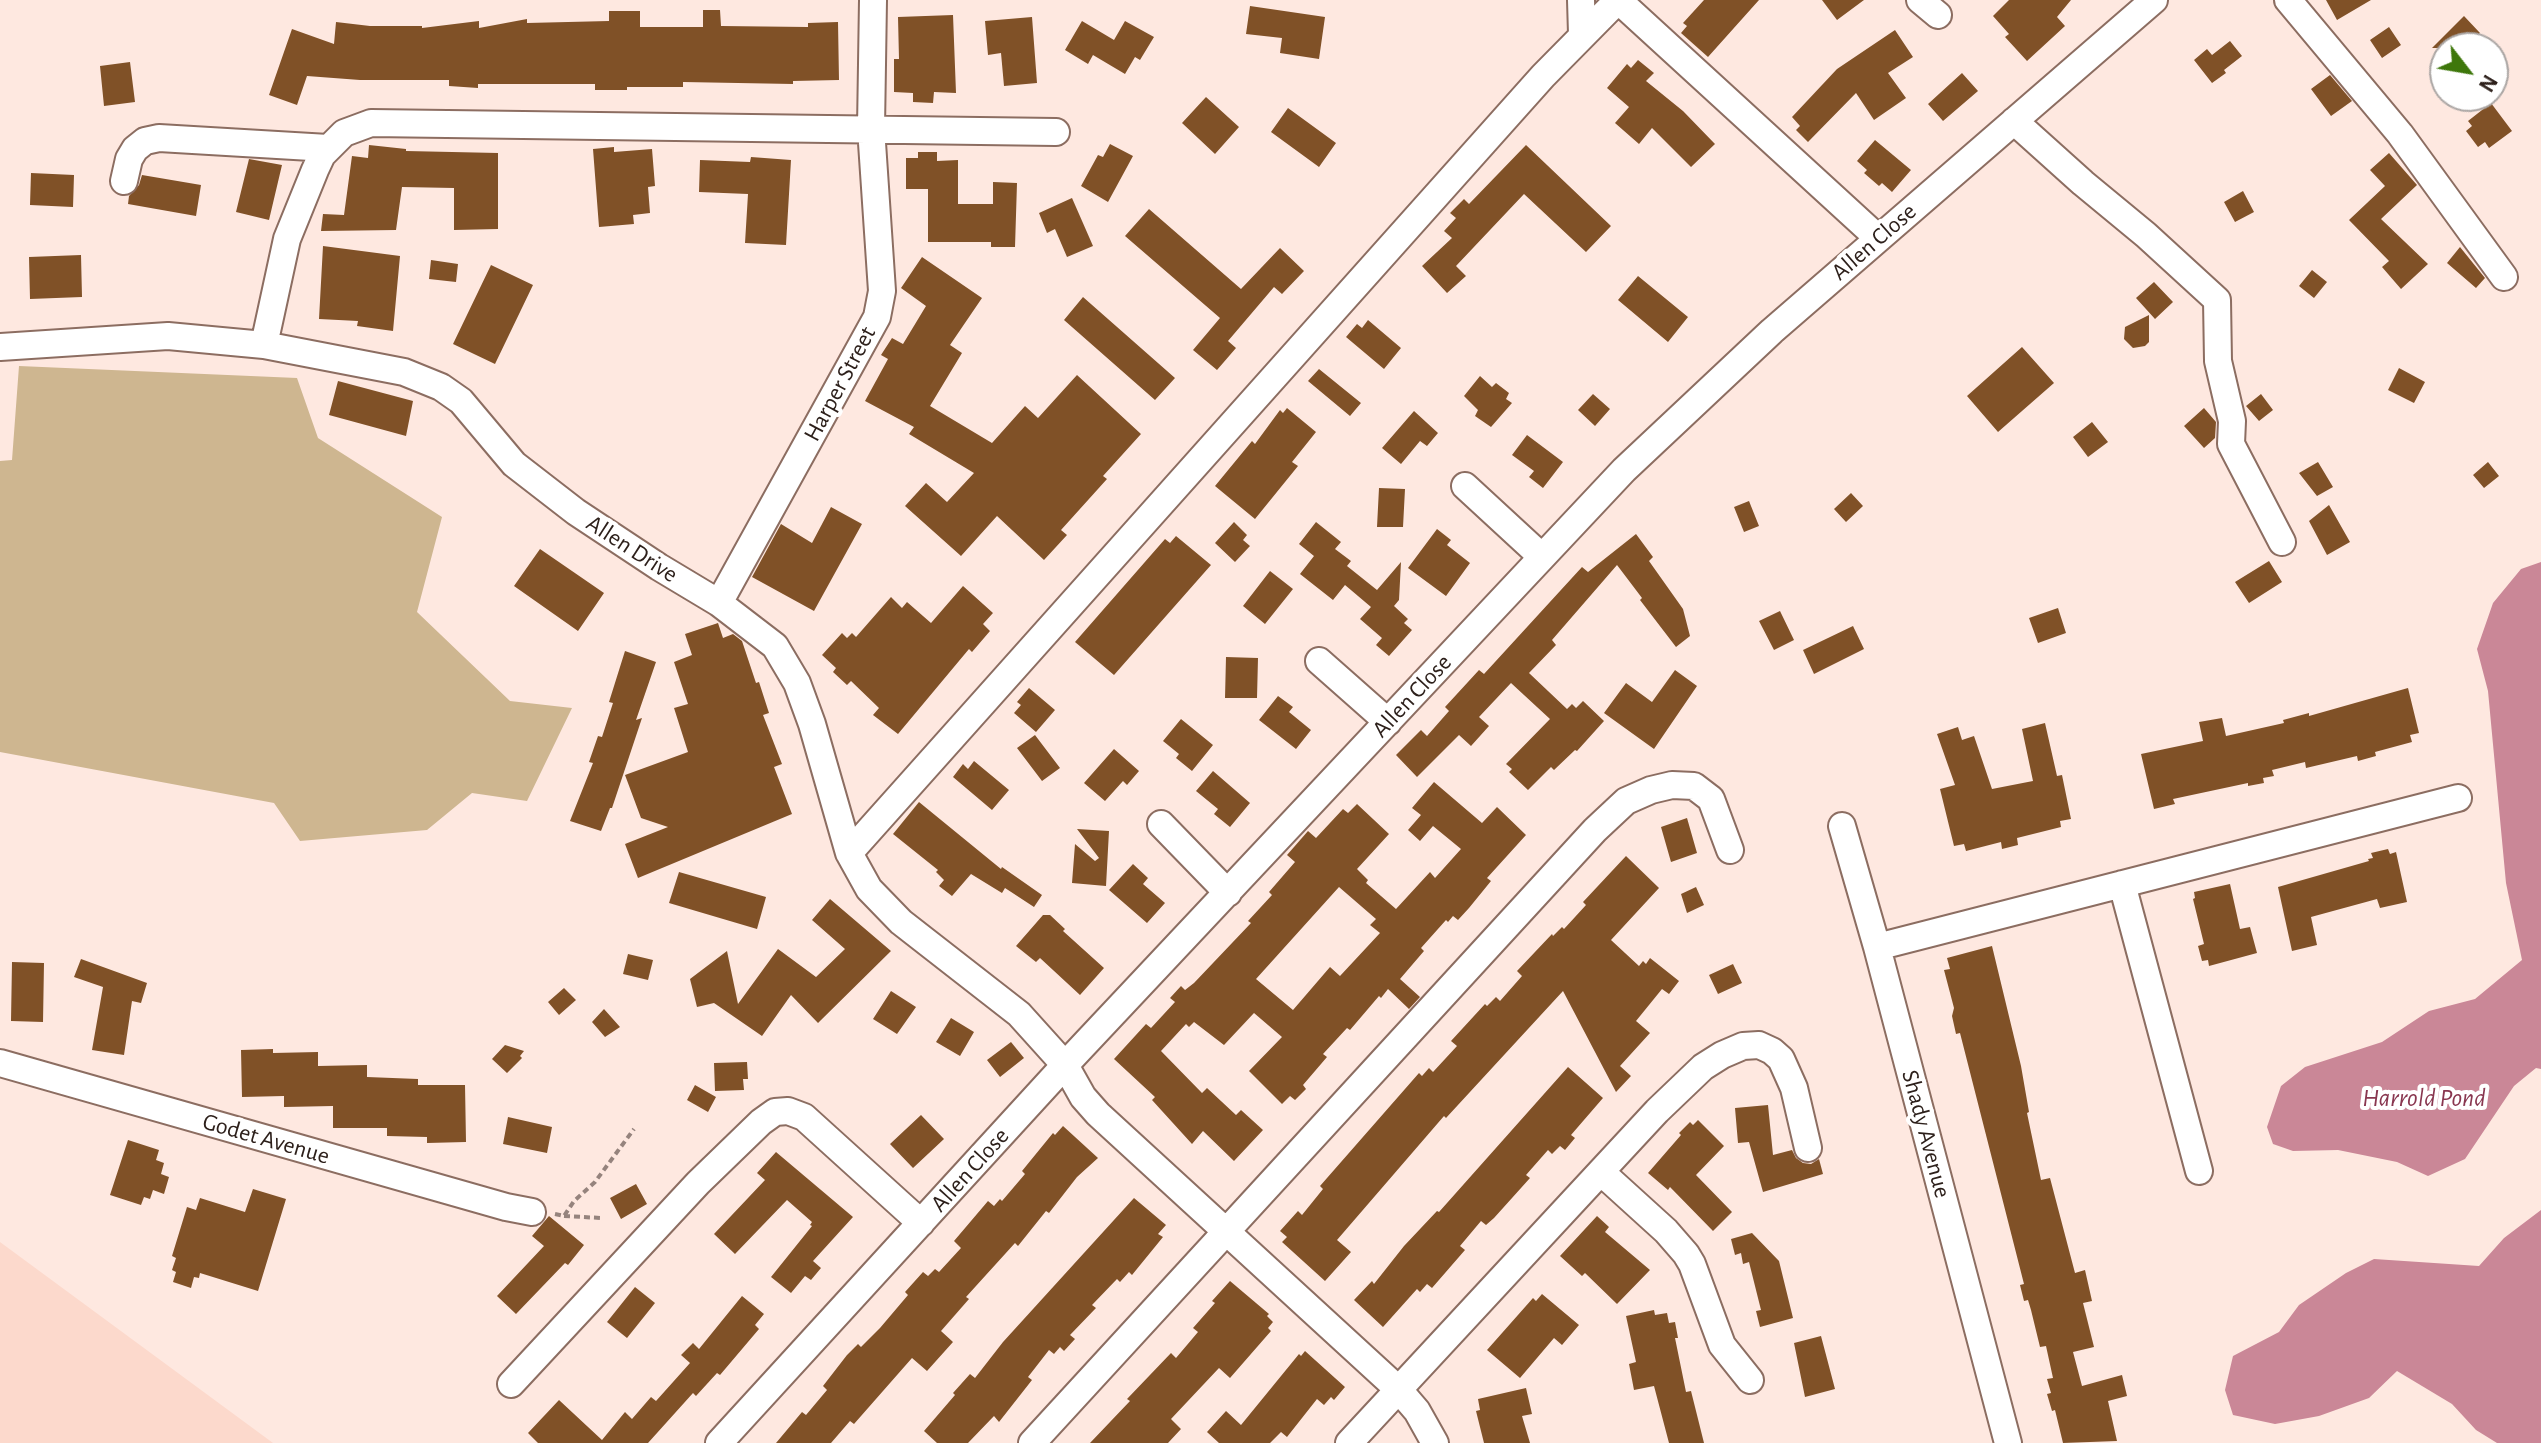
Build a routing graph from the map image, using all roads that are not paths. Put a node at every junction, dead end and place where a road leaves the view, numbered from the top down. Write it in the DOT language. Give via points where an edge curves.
graph roads {
  1 [pos="873,0"];
  2 [pos="1581,0"];
  3 [pos="2154,0"];
  4 [pos="2288,0"];
  5 [pos="1582,34"];
  6 [pos="2014,121"];
  7 [pos="871,128"];
  8 [pos="1056,132"];
  9 [pos="328,148"];
  10 [pos="124,181"];
  11 [pos="1878,238"];
  12 [pos="2504,277"];
  13 [pos="264,345"];
  14 [pos="0,347"];
  15 [pos="1465,486"];
  16 [pos="2282,542"];
  17 [pos="1542,557"];
  18 [pos="719,603"];
  19 [pos="1319,661"];
  20 [pos="1388,722"];
  21 [pos="2458,798"];
  22 [pos="1161,824"];
  23 [pos="1842,826"];
  24 [pos="1730,850"];
  25 [pos="849,853"];
  26 [pos="2122,884"];
  27 [pos="1228,893"];
  28 [pos="1877,947"];
  29 [pos="0,1063"];
  30 [pos="1065,1065"];
  31 [pos="1808,1148"];
  32 [pos="2199,1171"];
  33 [pos="1601,1172"];
  34 [pos="532,1212"];
  35 [pos="921,1223"];
  36 [pos="1226,1231"];
  37 [pos="1750,1380"];
  38 [pos="511,1384"];
  39 [pos="1399,1390"];
  40 [pos="719,1443"];
  41 [pos="1032,1443"];
  42 [pos="1349,1443"];
  43 [pos="1435,1443"];
  44 [pos="2008,1443"];
  1 -- 7 [label="street, Harper Street"];
  2 -- 5 [label="street"];
  3 -- 6 [label="street, Allen Close"];
  4 -- 12 [label="street" via="2400,134"];
  5 -- 11 [label="street" via="1618,0"];
  5 -- 25 [label="street"];
  6 -- 11 [label="street, Allen Close"];
  6 -- 16 [label="street" via="2217,300 2218,361 2232,421 2231,444"];
  7 -- 8 [label="street"];
  7 -- 9 [label="street" via="371,123 344,133"];
  7 -- 18 [label="street, Harper Street" via="882,291 877,317"];
  9 -- 10 [label="street" via="159,138 135,149"];
  9 -- 13 [label="street" via="287,239"];
  11 -- 17 [label="street, Allen Close" via="1624,470"];
  13 -- 14 [label="street, Allen Drive" via="168,336"];
  13 -- 18 [label="street, Allen Drive" via="404,372 441,387 461,401 514,464 576,512"];
  15 -- 17 [label="street"];
  17 -- 20 [label="street, Allen Close"];
  18 -- 25 [label="street, Allen Drive" via="775,646 797,683"];
  19 -- 20 [label="street"];
  20 -- 27 [label="street, Allen Close"];
  21 -- 26 [label="street"];
  22 -- 27 [label="street"];
  23 -- 28 [label="street, Shady Avenue"];
  24 -- 36 [label="street" via="1711,799 1694,786 1672,785 1626,801"];
  25 -- 30 [label="street, Allen Drive" via="869,889 887,908 1019,1014"];
  26 -- 28 [label="street"];
  26 -- 32 [label="street"];
  27 -- 30 [label="street, Allen Close"];
  28 -- 44 [label="street, Shady Avenue"];
  29 -- 34 [label="street, Godet Avenue"];
  30 -- 35 [label="street, Allen Close"];
  30 -- 36 [label="street, Allen Drive" via="1098,1114"];
  31 -- 33 [label="street" via="1794,1088 1781,1059 1759,1045 1743,1046 1722,1055 1681,1087"];
  33 -- 37 [label="street" via="1686,1254 1722,1345"];
  33 -- 39 [label="street"];
  35 -- 38 [label="street" via="804,1117 775,1112 698,1183"];
  35 -- 40 [label="street, Allen Close"];
  36 -- 39 [label="street, Allen Drive"];
  36 -- 41 [label="street"];
  39 -- 42 [label="street"];
  39 -- 43 [label="street, Allen Drive"];
}
